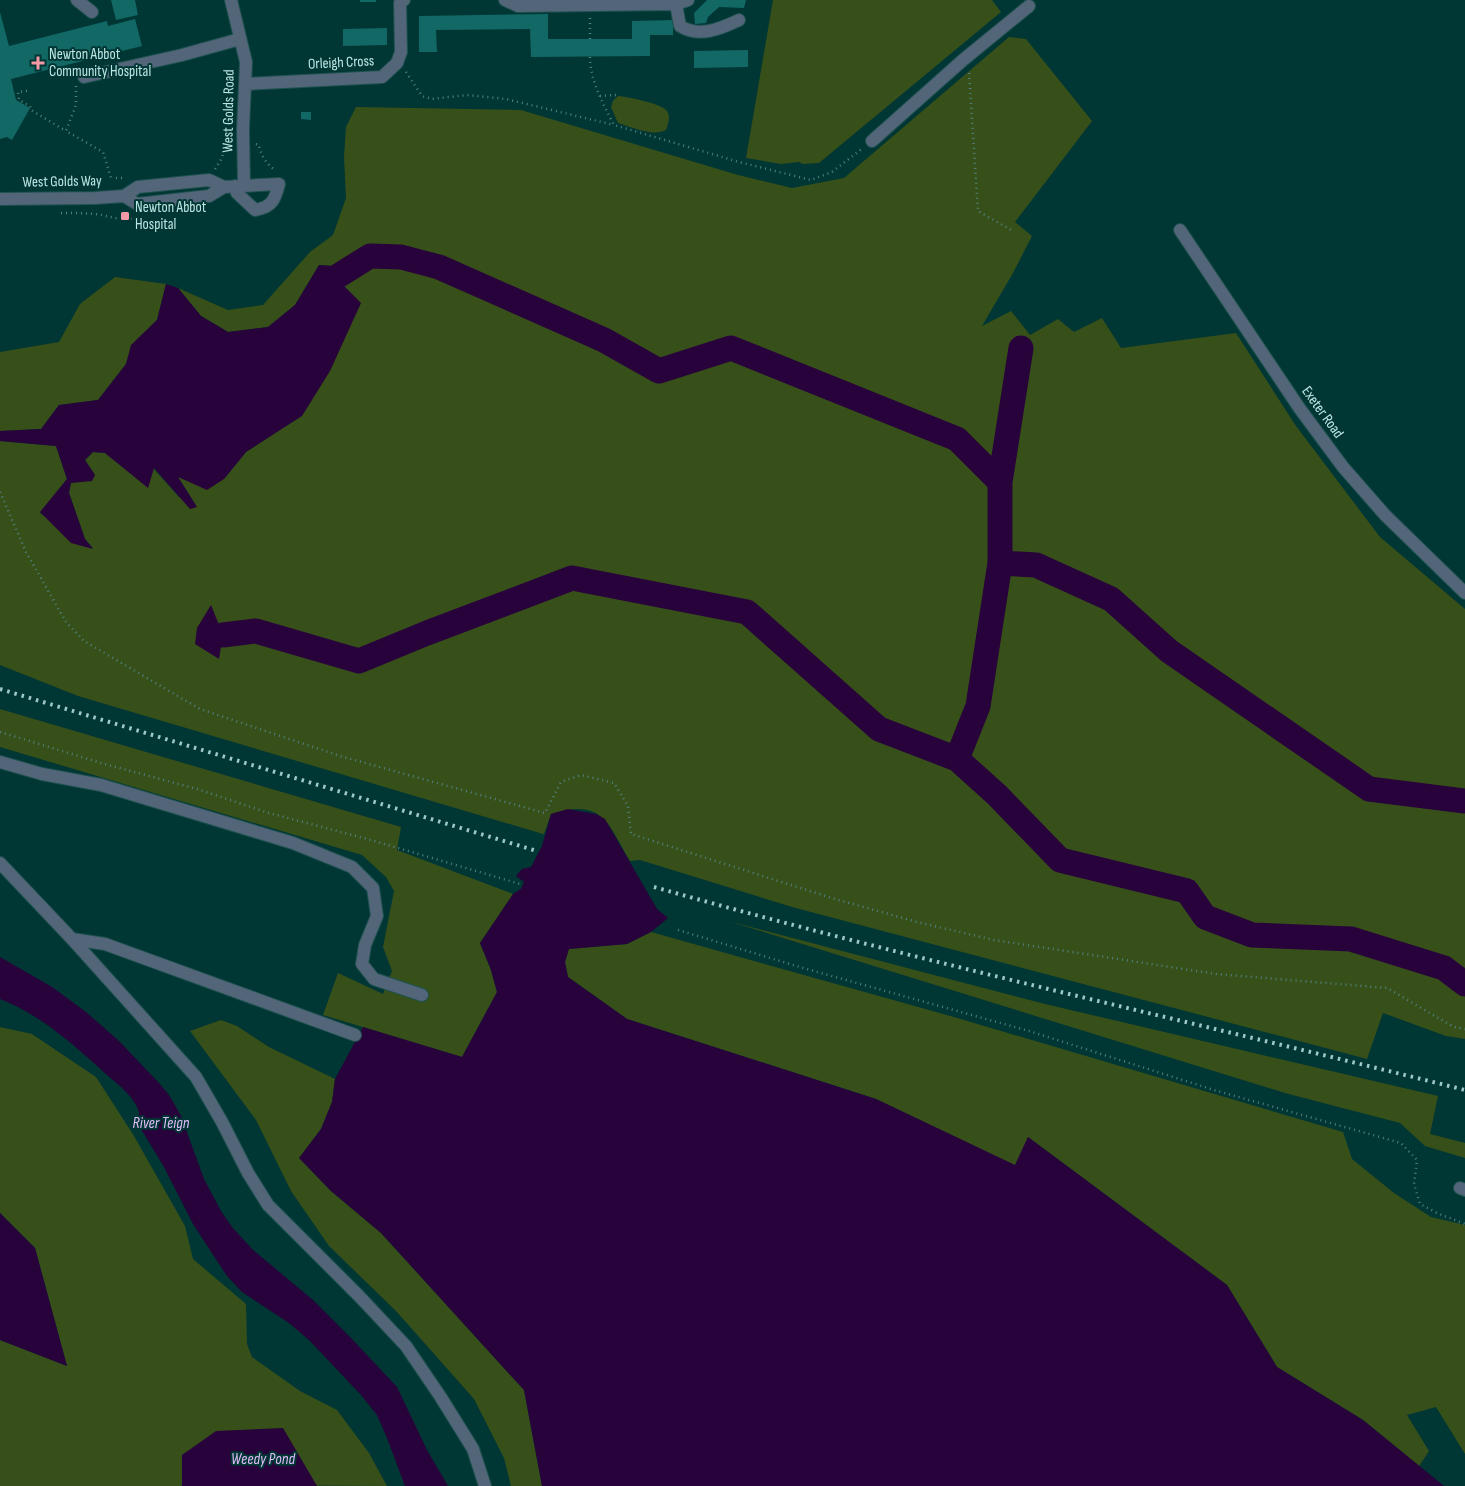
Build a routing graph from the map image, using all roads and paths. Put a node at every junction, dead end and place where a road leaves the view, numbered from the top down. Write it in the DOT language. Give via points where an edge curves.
graph roads {
  1 [pos="77,0"];
  2 [pos="231,0"];
  3 [pos="404,0"];
  4 [pos="506,0"];
  5 [pos="682,2"];
  6 [pos="592,4"];
  7 [pos="1029,6"];
  8 [pos="92,12"];
  9 [pos="739,20"];
  10 [pos="240,39"];
  11 [pos="590,39"];
  12 [pos="590,56"];
  13 [pos="963,60"];
  14 [pos="396,63"];
  15 [pos="79,77"];
  16 [pos="246,84"];
  17 [pos="27,91"];
  18 [pos="600,96"];
  19 [pos="618,96"];
  20 [pos="614,125"];
  21 [pos="66,131"];
  22 [pos="872,141"];
  23 [pos="259,144"];
  24 [pos="111,178"];
  25 [pos="281,178"];
  26 [pos="234,186"];
  27 [pos="0,199"];
  28 [pos="56,213"];
  29 [pos="139,216"];
  30 [pos="1180,230"];
  31 [pos="1013,231"];
  32 [pos="0,492"];
  33 [pos="1465,593"];
  34 [pos="0,732"];
  35 [pos="0,762"];
  36 [pos="0,863"];
  37 [pos="520,884"];
  38 [pos="678,930"];
  39 [pos="72,939"];
  40 [pos="422,995"];
  41 [pos="1465,1029"];
  42 [pos="355,1035"];
  43 [pos="1465,1224"];
  44 [pos="485,1486"];
  1 -- 8 [label="street"];
  2 -- 10 [label="street, West Golds Road"];
  3 -- 14 [label="street, Orleigh Cross" via="400,2 401,52"];
  4 -- 6 [label="street" via="518,6"];
  5 -- 6 [label="street"];
  5 -- 9 [label="street" via="680,26 689,32 721,35"];
  6 -- 11 [label="path"];
  7 -- 13 [label="street"];
  10 -- 15 [label="street"];
  10 -- 16 [label="street, West Golds Road" via="246,62"];
  12 -- 18 [label="path" via="590,67"];
  13 -- 22 [label="street"];
  13 -- 31 [label="path" via="969,70 978,211"];
  14 -- 16 [label="street, Orleigh Cross" via="382,76"];
  14 -- 20 [label="path" via="422,96 467,95 506,99"];
  15 -- 21 [label="path" via="76,105"];
  16 -- 26 [label="street, West Golds Road"];
  17 -- 21 [label="path" via="18,92 20,100"];
  18 -- 19 [label="path"];
  18 -- 20 [label="path"];
  20 -- 22 [label="path" via="811,180 832,172"];
  21 -- 24 [label="path" via="103,152"];
  23 -- 25 [label="path" via="268,166"];
  25 -- 26 [label="street"];
  25 -- 26 [label="street" via="270,204 255,210"];
  26 -- 27 [label="street, West Golds Way" via="209,196 137,204 124,196"];
  28 -- 29 [label="path" via="109,216 120,220"];
  30 -- 33 [label="street, Exeter Road" via="1300,409 1343,467 1385,515"];
  32 -- 41 [label="path" via="26,552 66,622 84,641 200,709 340,756 545,813 561,782 581,775 614,783 628,806 631,834 917,922 994,940 1216,974 1387,988 1454,1027"];
  34 -- 37 [label="path"];
  35 -- 40 [label="street" via="102,785 293,843 352,867 373,888 377,916 365,945 362,964 374,980"];
  36 -- 39 [label="street"];
  38 -- 43 [label="path" via="1401,1143 1417,1160 1414,1184 1420,1204"];
  39 -- 42 [label="street" via="105,944"];
  39 -- 44 [label="street" via="196,1077 268,1205 406,1346 473,1449"];
}
